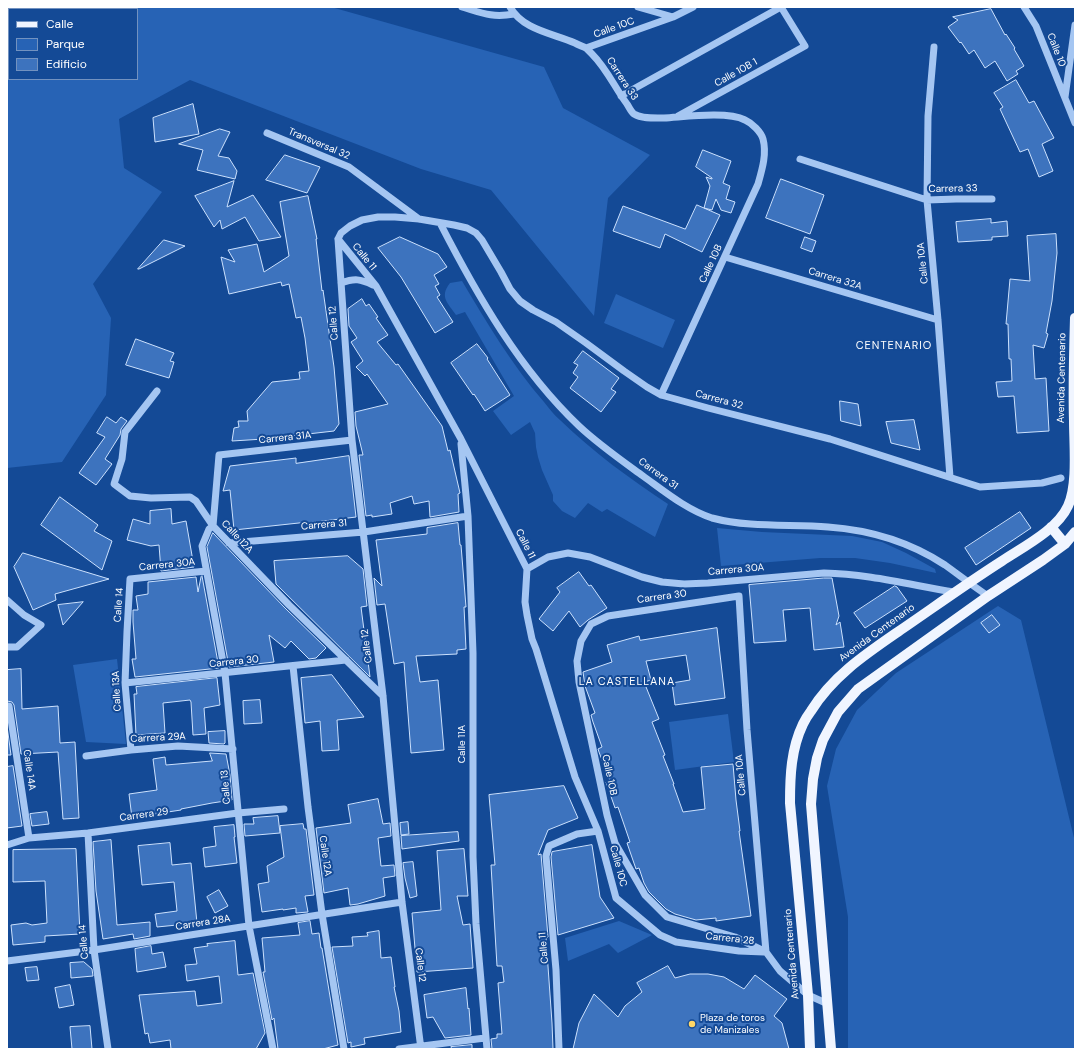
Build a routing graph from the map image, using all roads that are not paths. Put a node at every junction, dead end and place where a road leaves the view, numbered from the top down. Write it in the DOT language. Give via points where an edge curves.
graph roads {
  1 [pos="462,7"];
  2 [pos="638,7"];
  3 [pos="692,7"];
  4 [pos="781,7"];
  5 [pos="1024,7"];
  6 [pos="511,9"];
  7 [pos="673,17"];
  8 [pos="1075,25"];
  9 [pos="934,47"];
  10 [pos="586,48"];
  11 [pos="621,96"];
  12 [pos="1065,99"];
  13 [pos="676,118"];
  14 [pos="1075,123"];
  15 [pos="267,133"];
  16 [pos="763,139"];
  17 [pos="800,159"];
  18 [pos="992,199"];
  19 [pos="927,200"];
  20 [pos="419,219"];
  21 [pos="440,222"];
  22 [pos="338,239"];
  23 [pos="725,257"];
  24 [pos="341,283"];
  25 [pos="376,286"];
  26 [pos="1075,318"];
  27 [pos="938,320"];
  28 [pos="157,391"];
  29 [pos="661,395"];
  30 [pos="352,440"];
  31 [pos="461,440"];
  32 [pos="219,455"];
  33 [pos="950,477"];
  34 [pos="1061,478"];
  35 [pos="468,516"];
  36 [pos="213,526"];
  37 [pos="1051,527"];
  38 [pos="364,532"];
  39 [pos="1075,532"];
  40 [pos="229,543"];
  41 [pos="1065,544"];
  42 [pos="527,569"];
  43 [pos="206,571"];
  44 [pos="130,579"];
  45 [pos="968,583"];
  46 [pos="954,592"];
  47 [pos="739,596"];
  48 [pos="988,596"];
  49 [pos="7,600"];
  50 [pos="590,624"];
  51 [pos="127,632"];
  52 [pos="7,647"];
  53 [pos="346,660"];
  54 [pos="293,666"];
  55 [pos="225,673"];
  56 [pos="124,684"];
  57 [pos="384,696"];
  58 [pos="8,706"];
  59 [pos="232,749"];
  60 [pos="131,750"];
  61 [pos="86,756"];
  62 [pos="284,809"];
  63 [pos="238,813"];
  64 [pos="598,831"];
  65 [pos="88,833"];
  66 [pos="29,838"];
  67 [pos="7,845"];
  68 [pos="402,902"];
  69 [pos="322,914"];
  70 [pos="667,917"];
  71 [pos="249,926"];
  72 [pos="660,935"];
  73 [pos="94,950"];
  74 [pos="766,952"];
  75 [pos="7,961"];
  76 [pos="808,995"];
  77 [pos="828,1004"];
  78 [pos="485,1038"];
  79 [pos="421,1048"];
  80 [pos="108,1049"];
  81 [pos="273,1049"];
  82 [pos="344,1049"];
  83 [pos="399,1049"];
  84 [pos="487,1049"];
  85 [pos="559,1049"];
  86 [pos="810,1049"];
  87 [pos="831,1049"];
  1 -- 6 [label="street, Carrera 33" via="503,16"];
  2 -- 7 [label="street"];
  3 -- 7 [label="street, Calle 10C"];
  4 -- 11 [label="street"];
  4 -- 13 [label="street, Calle 10B 1" via="805,46"];
  5 -- 12 [label="street, Calle 10" via="1036,26"];
  6 -- 10 [label="street, Carrera 33" via="518,18 531,27"];
  7 -- 10 [label="street, Calle 10C"];
  8 -- 12 [label="street"];
  9 -- 19 [label="street, Calle 10A" via="928,116"];
  10 -- 11 [label="street, Carrera 33" via="599,61"];
  11 -- 13 [label="street, Carrera 33" via="634,114 644,117"];
  12 -- 14 [label="street, Calle 10"];
  13 -- 16 [label="street, Carrera 33" via="730,116 745,120 757,129"];
  15 -- 20 [label="street, Transversal 32" via="349,167"];
  16 -- 23 [label="street, Calle 10B" via="763,169"];
  17 -- 19 [label="street, Carrera 33"];
  18 -- 19 [label="street, Carrera 33"];
  19 -- 27 [label="street, Calle 10A"];
  20 -- 21 [label="street, Carrera 32"];
  20 -- 22 [label="street" via="378,217 362,220 341,233"];
  21 -- 29 [label="street, Carrera 32" via="467,228 476,233 520,301 556,322"];
  21 -- 45 [label="street, Carrera 31" via="487,309 518,356 551,396 580,427 674,499 711,517 736,523 828,527 878,535 928,555"];
  22 -- 24 [label="street, Calle 12"];
  22 -- 25 [label="street, Calle 11"];
  23 -- 27 [label="street, Carrera 32A"];
  23 -- 29 [label="street, Calle 10B"];
  24 -- 25 [label="street, Calle 11" via="352,279"];
  24 -- 30 [label="street, Calle 12"];
  25 -- 31 [label="street, Calle 11"];
  26 -- 37 [label="main road, Avenida Centenario" via="1073,494 1068,508"];
  27 -- 33 [label="street, Calle 10A"];
  28 -- 36 [label="street" via="125,432 122,459 114,484 130,496 190,497 196,501"];
  29 -- 33 [label="street, Carrera 32" via="830,439"];
  30 -- 32 [label="street, Carrera 31A"];
  30 -- 38 [label="street, Calle 12"];
  31 -- 35 [label="street, Calle 11A"];
  31 -- 42 [label="street, Calle 11"];
  32 -- 36 [label="street, Calle 12A"];
  33 -- 34 [label="street, Carrera 32" via="980,487 1042,483"];
  35 -- 38 [label="street, Carrera 31"];
  35 -- 78 [label="street, Calle 11A" via="473,653 473,857"];
  36 -- 40 [label="street, Calle 12A"];
  36 -- 43 [label="street, Calle 13" via="209,529 202,546"];
  37 -- 41 [label="main road"];
  37 -- 45 [label="main road, Avenida Centenario" via="1046,533"];
  38 -- 40 [label="street, Carrera 31"];
  38 -- 57 [label="street, Calle 12"];
  39 -- 41 [label="main road"];
  40 -- 53 [label="street, Calle 12A"];
  41 -- 48 [label="main road"];
  42 -- 46 [label="street, Carrera 30A" via="548,557 568,553 590,557 662,582 708,583 843,573"];
  42 -- 64 [label="street, Calle 11" via="525,602 532,639 575,777"];
  43 -- 44 [label="street, Carrera 30A"];
  43 -- 55 [label="street, Calle 13"];
  44 -- 51 [label="street, Calle 14"];
  45 -- 46 [label="main road, Avenida Centenario"];
  45 -- 48 [label="street"];
  46 -- 76 [label="main road, Avenida Centenario" via="836,678 810,711 795,744 790,774 790,803"];
  47 -- 50 [label="street, Carrera 30" via="608,616"];
  47 -- 74 [label="street, Calle 10A" via="747,730"];
  48 -- 77 [label="main road" via="858,689 838,712 823,740 813,779 811,804"];
  49 -- 52 [label="street" via="41,625 17,647"];
  50 -- 70 [label="street, Calle 10B" via="581,641 577,661 579,682 607,815 615,844 645,895"];
  51 -- 56 [label="street, Calle 13A"];
  53 -- 54 [label="street, Carrera 30"];
  53 -- 57 [label="street, Calle 12A"];
  54 -- 55 [label="street, Carrera 30"];
  54 -- 69 [label="street, Calle 12A"];
  55 -- 56 [label="street, Carrera 30"];
  55 -- 59 [label="street, Calle 13"];
  56 -- 60 [label="street, Calle 13A"];
  57 -- 68 [label="street, Calle 12"];
  58 -- 66 [label="street, Calle 14A"];
  59 -- 60 [label="street, Carrera 29A" via="178,746"];
  59 -- 63 [label="street, Calle 13"];
  60 -- 61 [label="street, Carrera 29A"];
  62 -- 63 [label="street, Carrera 29"];
  63 -- 65 [label="street, Carrera 29"];
  63 -- 71 [label="street, Calle 13"];
  64 -- 72 [label="street, Calle 10C" via="616,898"];
  64 -- 85 [label="street, Calle 11" via="577,834 548,846 546,856 556,970"];
  65 -- 66 [label="street, Carrera 29"];
  65 -- 73 [label="street, Calle 14"];
  66 -- 67 [label="street, Carrera 29"];
  68 -- 69 [label="street, Carrera 28A"];
  68 -- 79 [label="street, Calle 12"];
  69 -- 71 [label="street, Carrera 28A"];
  69 -- 82 [label="street, Calle 12A"];
  70 -- 74 [label="street, Carrera 28" via="735,937"];
  71 -- 73 [label="street, Carrera 28A"];
  71 -- 81 [label="street, Calle 13"];
  72 -- 74 [label="street, Carrera 28" via="676,942"];
  73 -- 75 [label="street, Carrera 28A"];
  73 -- 80 [label="street, Calle 14"];
  74 -- 76 [label="street" via="780,971"];
  76 -- 77 [label="street"];
  76 -- 86 [label="main road, Avenida Centenario"];
  77 -- 87 [label="main road"];
  78 -- 79 [label="street"];
  78 -- 84 [label="street, Calle 11A"];
  79 -- 83 [label="street"];
}
